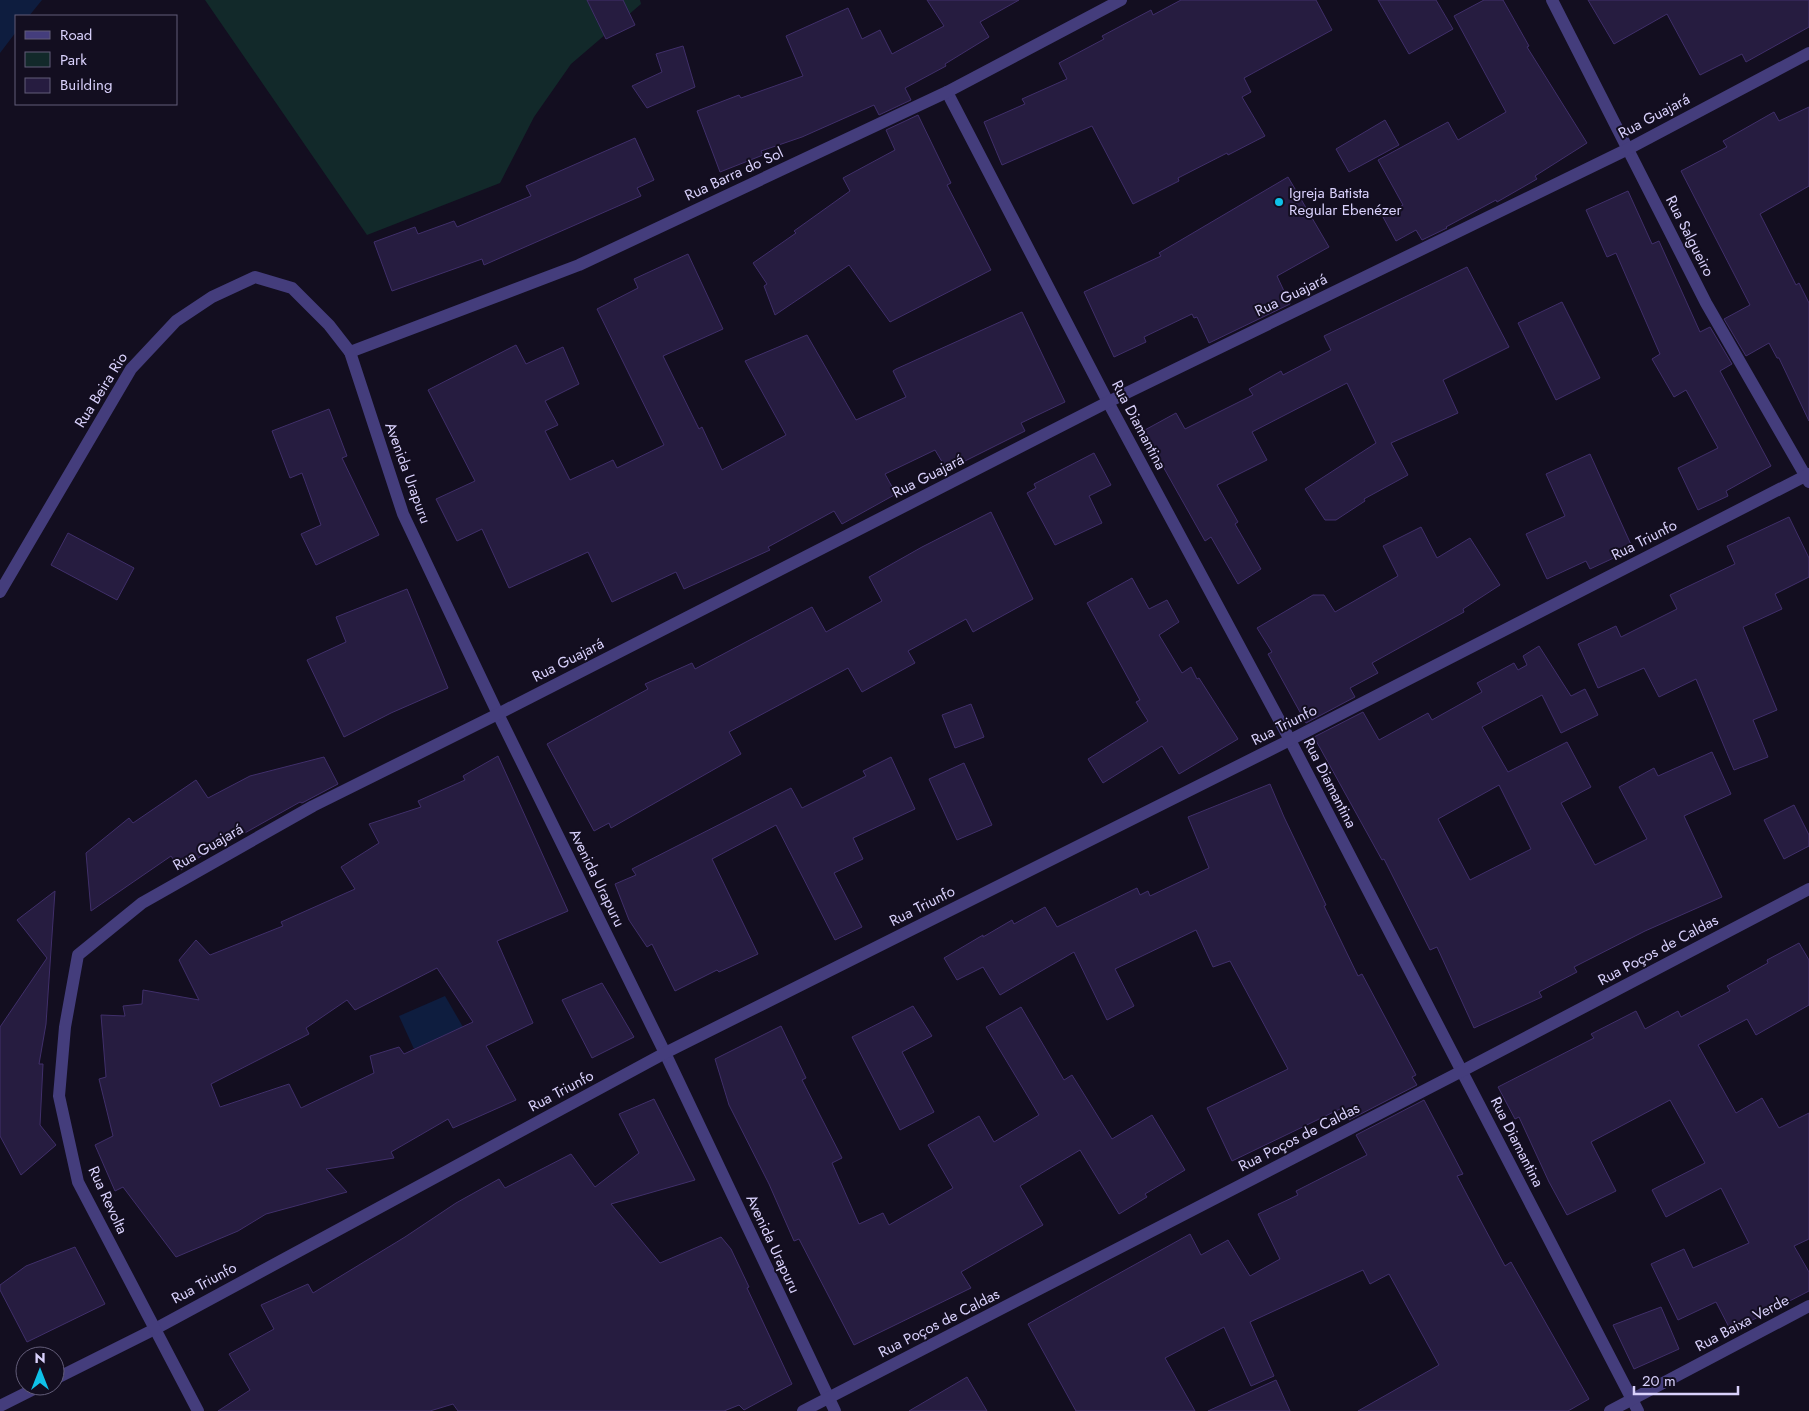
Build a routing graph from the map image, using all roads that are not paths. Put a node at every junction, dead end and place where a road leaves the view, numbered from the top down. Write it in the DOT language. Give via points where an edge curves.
graph roads {
  1 [pos="1121,0"];
  2 [pos="1552,0"];
  3 [pos="1809,53"];
  4 [pos="947,92"];
  5 [pos="1628,148"];
  6 [pos="350,352"];
  7 [pos="1108,402"];
  8 [pos="1808,477"];
  9 [pos="0,592"];
  10 [pos="498,714"];
  11 [pos="1290,740"];
  12 [pos="1809,889"];
  13 [pos="78,955"];
  14 [pos="665,1053"];
  15 [pos="1462,1071"];
  16 [pos="1809,1306"];
  17 [pos="154,1329"];
  18 [pos="65,1373"];
  19 [pos="20,1396"];
  20 [pos="828,1398"];
  21 [pos="0,1406"];
  22 [pos="1635,1406"];
  23 [pos="198,1411"];
  24 [pos="802,1411"];
  25 [pos="835,1411"];
  26 [pos="1610,1411"];
  1 -- 4 [label="street, Rua Barra do Sol"];
  2 -- 5 [label="street, Rua Salgueiro"];
  3 -- 5 [label="street, Rua Guajará"];
  4 -- 6 [label="street, Rua Barra do Sol" via="579,265"];
  4 -- 7 [label="street, Rua Diamantina"];
  5 -- 7 [label="street, Rua Guajará"];
  5 -- 8 [label="street, Rua Salgueiro" via="1706,304"];
  6 -- 9 [label="street, Rua Beira Rio" via="329,325 292,288 256,277 212,297 176,321 131,369"];
  6 -- 10 [label="street, Avenida Urapuru" via="403,514"];
  7 -- 10 [label="street, Rua Guajará"];
  7 -- 11 [label="street, Rua Diamantina"];
  8 -- 11 [label="street, Rua Triunfo"];
  10 -- 13 [label="street, Rua Guajará" via="313,806 142,903"];
  10 -- 14 [label="street, Avenida Urapuru"];
  11 -- 14 [label="street, Rua Triunfo"];
  11 -- 15 [label="street, Rua Diamantina"];
  12 -- 15 [label="street, Rua Poços de Caldas"];
  13 -- 17 [label="street, Rua Revolta" via="65,1027 59,1096 78,1182"];
  14 -- 17 [label="street, Rua Triunfo"];
  14 -- 20 [label="street, Avenida Urapuru"];
  15 -- 20 [label="street, Rua Poços de Caldas"];
  15 -- 22 [label="street, Rua Diamantina"];
  16 -- 22 [label="street, Rua Baixa Verde"];
  17 -- 18 [label="street, Rua Triunfo"];
  17 -- 23 [label="street, Rua Revolta"];
  19 -- 21 [label="street"];
  20 -- 24 [label="street, Rua Poços de Caldas"];
  20 -- 25 [label="street, Avenida Urapuru"];
  22 -- 26 [label="street, Rua Baixa Verde"];
}
